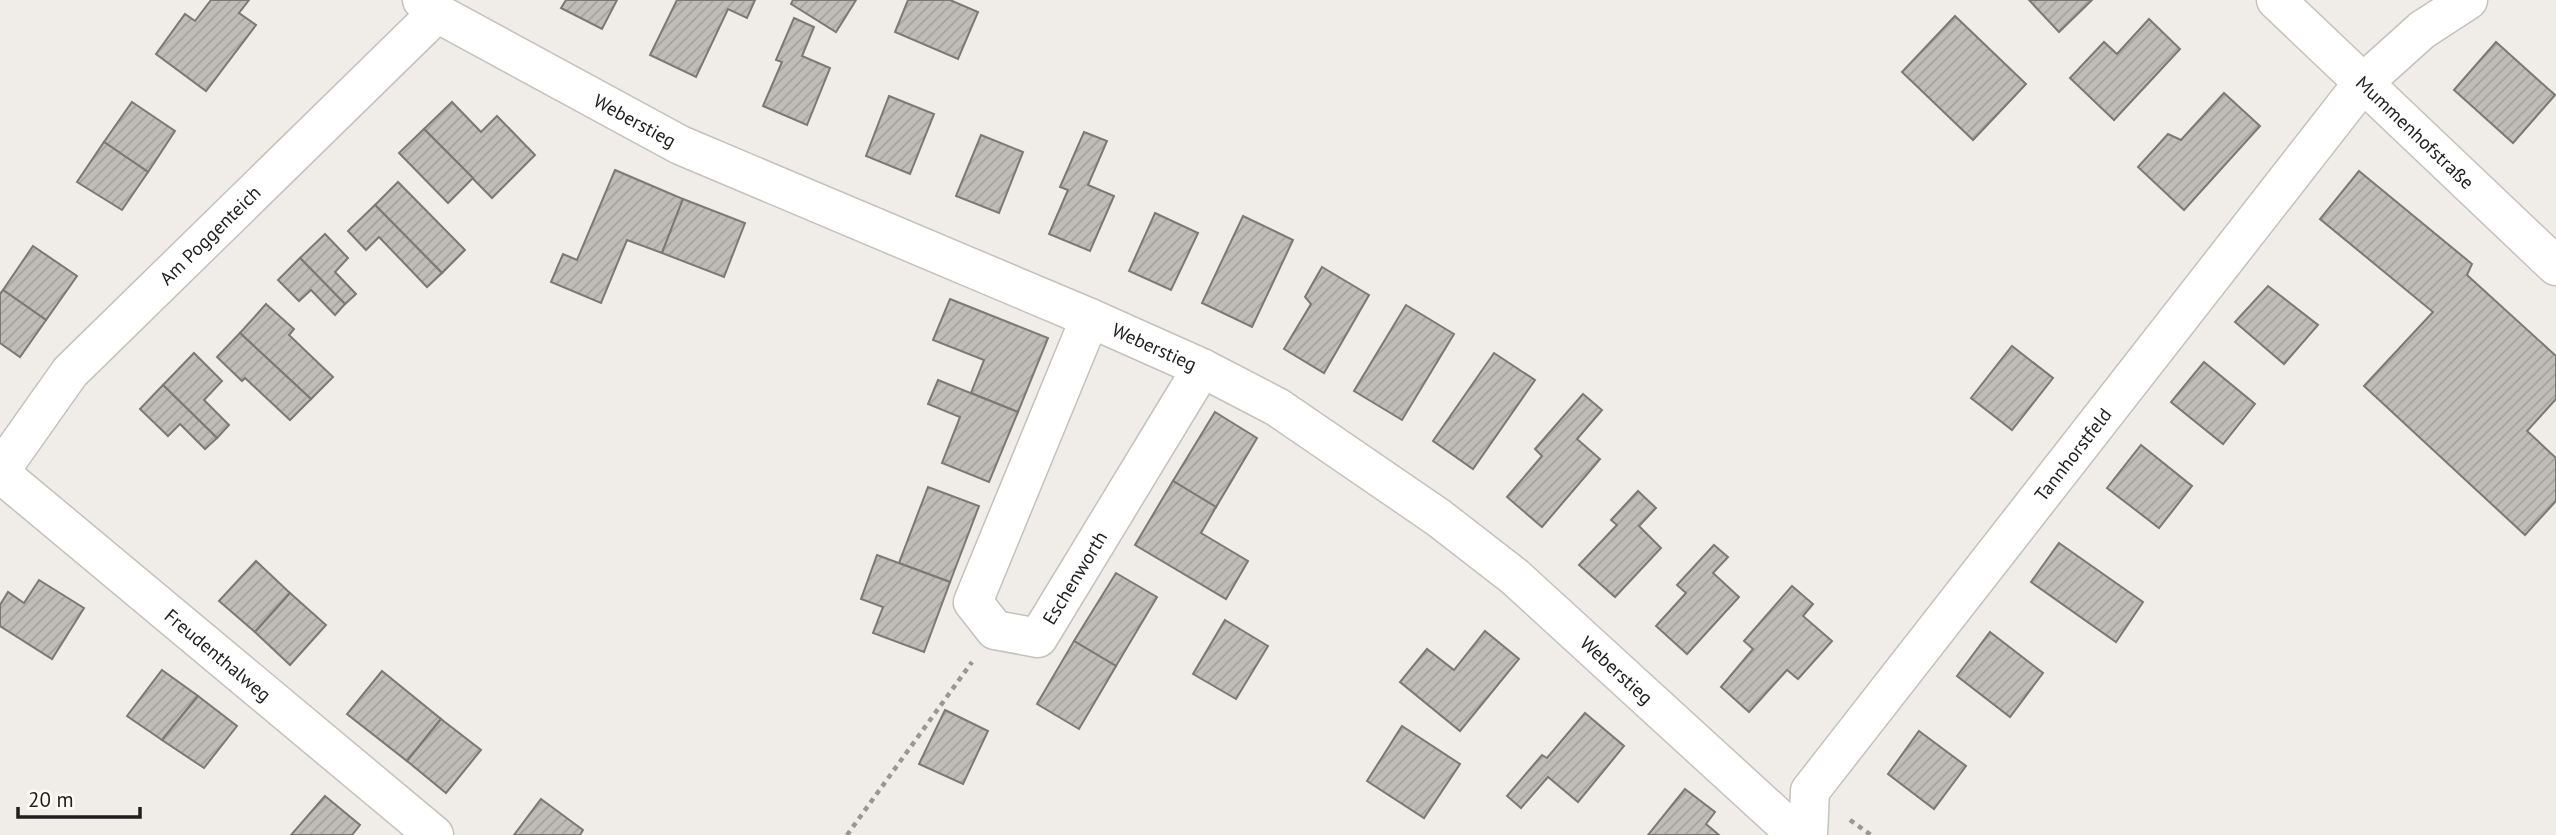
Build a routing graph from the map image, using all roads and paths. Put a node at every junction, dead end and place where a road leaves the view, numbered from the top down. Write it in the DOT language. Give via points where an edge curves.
graph roads {
  1 [pos="2276,0"];
  2 [pos="2468,0"];
  3 [pos="429,7"];
  4 [pos="2362,84"];
  5 [pos="2556,266"];
  6 [pos="1090,318"];
  7 [pos="1202,369"];
  8 [pos="0,472"];
  9 [pos="995,630"];
  10 [pos="434,835"];
  11 [pos="847,835"];
  12 [pos="1797,835"];
  13 [pos="1808,835"];
  1 -- 4 [label="street, Mummenhofstraße"];
  2 -- 4 [label="street, Tannhorstfeld" via="2421,30"];
  3 -- 6 [label="street, Weberstieg" via="680,145"];
  3 -- 8 [label="street, Am Poggenteich" via="70,372"];
  4 -- 5 [label="street, Mummenhofstraße"];
  4 -- 13 [label="street, Tannhorstfeld" via="1810,791"];
  6 -- 7 [label="street, Weberstieg"];
  6 -- 9 [label="street" via="974,602"];
  7 -- 9 [label="street, Eschenworth" via="1038,638"];
  7 -- 12 [label="street, Weberstieg" via="1277,407 1439,518 1515,577"];
  8 -- 10 [label="street, Freudenthalweg"];
  9 -- 11 [label="path"];
}
